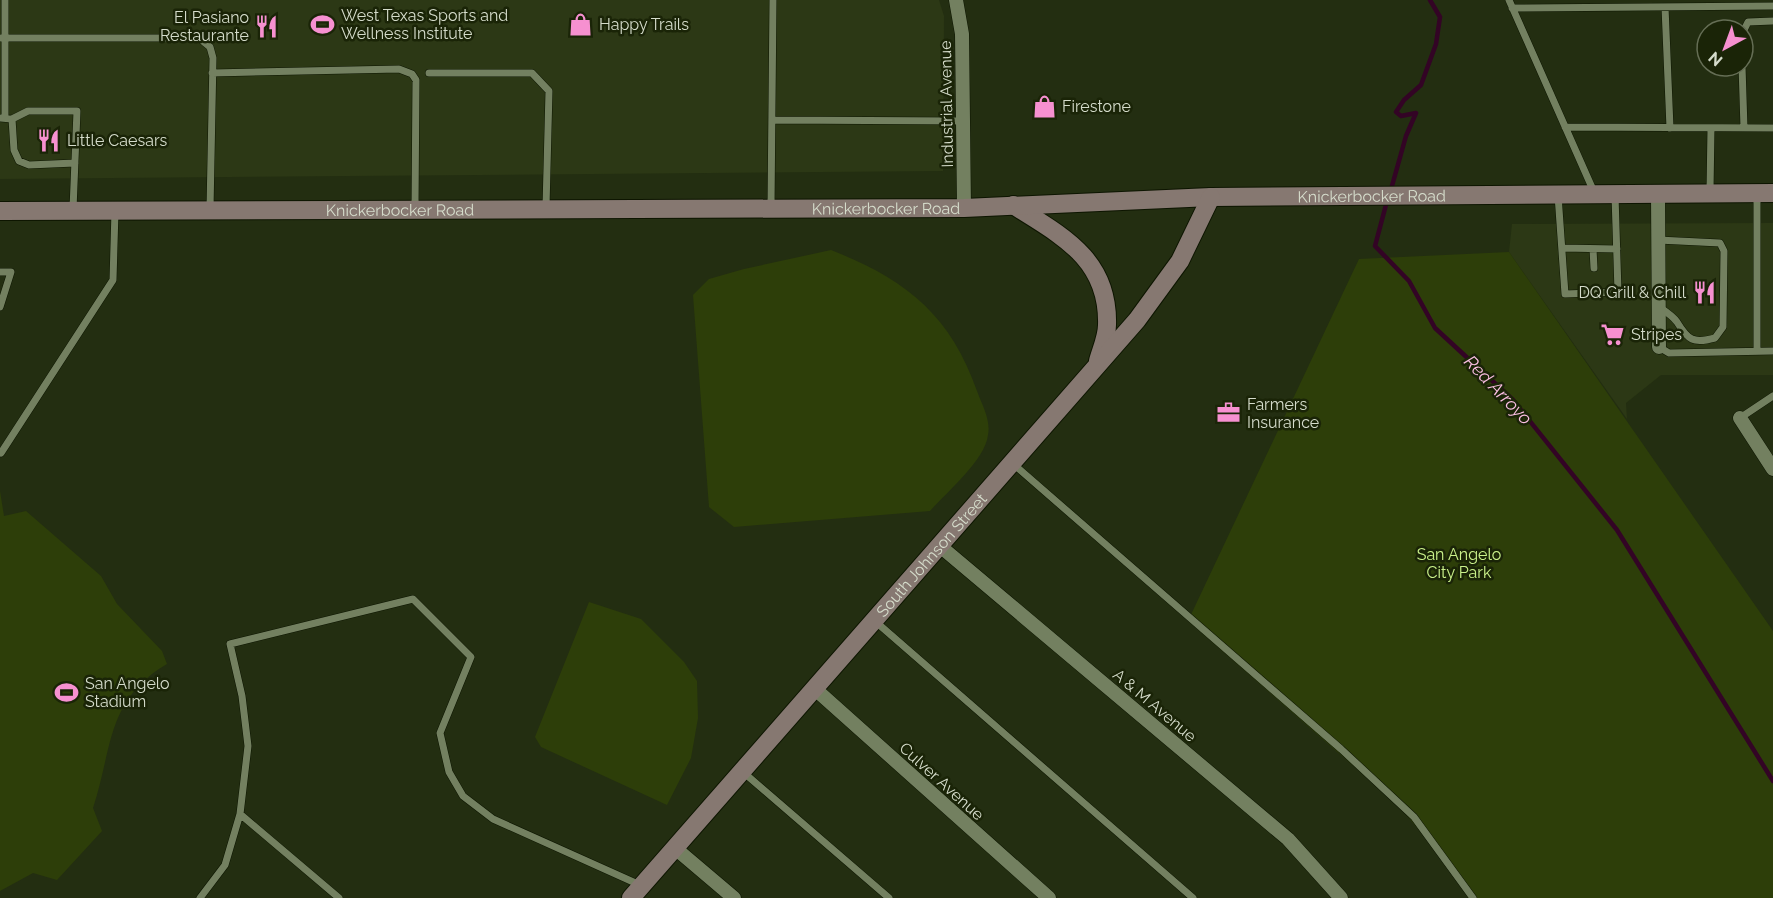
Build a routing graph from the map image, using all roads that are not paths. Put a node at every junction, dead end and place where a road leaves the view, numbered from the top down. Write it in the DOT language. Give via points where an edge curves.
graph roads {
  1 [pos="5,0"];
  2 [pos="773,0"];
  3 [pos="956,0"];
  4 [pos="1509,0"];
  5 [pos="1773,6"];
  6 [pos="1665,7"];
  7 [pos="1512,8"];
  8 [pos="1773,21"];
  9 [pos="1755,22"];
  10 [pos="2,38"];
  11 [pos="212,73"];
  12 [pos="429,73"];
  13 [pos="1742,78"];
  14 [pos="6,118"];
  15 [pos="772,120"];
  16 [pos="963,121"];
  17 [pos="1565,127"];
  18 [pos="1670,128"];
  19 [pos="1711,128"];
  20 [pos="1744,128"];
  21 [pos="1773,128"];
  22 [pos="75,164"];
  23 [pos="1765,193"];
  24 [pos="1615,194"];
  25 [pos="1658,194"];
  26 [pos="1710,194"];
  27 [pos="1558,195"];
  28 [pos="1595,195"];
  29 [pos="1211,196"];
  30 [pos="1013,206"];
  31 [pos="771,208"];
  32 [pos="964,208"];
  33 [pos="546,209"];
  34 [pos="415,210"];
  35 [pos="0,211"];
  36 [pos="73,211"];
  37 [pos="115,211"];
  38 [pos="210,211"];
  39 [pos="1658,240"];
  40 [pos="1562,248"];
  41 [pos="1593,249"];
  42 [pos="1617,249"];
  43 [pos="1594,268"];
  44 [pos="0,272"];
  45 [pos="1659,307"];
  46 [pos="0,308"];
  47 [pos="1659,347"];
  48 [pos="1757,351"];
  49 [pos="1773,351"];
  50 [pos="1097,366"];
  51 [pos="1773,396"];
  52 [pos="1740,418"];
  53 [pos="1,453"];
  54 [pos="1012,463"];
  55 [pos="1773,469"];
  56 [pos="940,546"];
  57 [pos="874,620"];
  58 [pos="814,688"];
  59 [pos="742,771"];
  60 [pos="240,814"];
  61 [pos="675,848"];
  62 [pos="637,892"];
  63 [pos="200,898"];
  64 [pos="339,898"];
  65 [pos="734,898"];
  66 [pos="889,898"];
  67 [pos="1048,898"];
  68 [pos="1193,898"];
  69 [pos="1341,898"];
  70 [pos="1473,898"];
  1 -- 10 [label="lane"];
  2 -- 15 [label="lane"];
  3 -- 16 [label="street, Industrial Avenue" via="962,34"];
  4 -- 7 [label="lane"];
  5 -- 6 [label="lane"];
  6 -- 7 [label="lane"];
  6 -- 18 [label="lane"];
  7 -- 17 [label="lane"];
  8 -- 9 [label="lane"];
  10 -- 11 [label="lane" via="199,38 210,46"];
  10 -- 14 [label="lane"];
  11 -- 34 [label="lane" via="399,69 412,74 417,80"];
  11 -- 38 [label="lane"];
  12 -- 33 [label="lane" via="532,73 549,91"];
  13 -- 20 [label="lane"];
  14 -- 22 [label="lane" via="19,161 29,165"];
  14 -- 22 [label="lane" via="28,111 77,111"];
  15 -- 16 [label="lane"];
  15 -- 31 [label="lane"];
  16 -- 32 [label="street, Industrial Avenue"];
  17 -- 18 [label="lane"];
  17 -- 28 [label="lane"];
  18 -- 19 [label="lane"];
  19 -- 20 [label="lane"];
  19 -- 26 [label="lane"];
  20 -- 21 [label="lane"];
  22 -- 36 [label="lane"];
  23 -- 26 [label="main road, Knickerbocker Road"];
  23 -- 48 [label="lane"];
  24 -- 25 [label="main road, Knickerbocker Road"];
  24 -- 28 [label="main road, Knickerbocker Road"];
  24 -- 42 [label="lane"];
  25 -- 26 [label="main road, Knickerbocker Road"];
  25 -- 39 [label="street"];
  27 -- 28 [label="main road, Knickerbocker Road"];
  27 -- 29 [label="main road, Knickerbocker Road"];
  27 -- 40 [label="lane"];
  29 -- 30 [label="main road, Knickerbocker Road"];
  29 -- 50 [label="main road, South Johnson Street" via="1180,261"];
  30 -- 32 [label="main road, Knickerbocker Road"];
  30 -- 50 [label="main road" via="1067,239 1085,255 1097,277 1106,299 1107,327"];
  31 -- 32 [label="main road, Knickerbocker Road"];
  31 -- 33 [label="main road, Knickerbocker Road"];
  33 -- 34 [label="main road, Knickerbocker Road"];
  34 -- 38 [label="main road, Knickerbocker Road"];
  35 -- 36 [label="main road, Knickerbocker Road"];
  36 -- 37 [label="main road, Knickerbocker Road"];
  37 -- 38 [label="main road, Knickerbocker Road"];
  37 -- 53 [label="lane" via="113,280"];
  39 -- 45 [label="street"];
  39 -- 45 [label="lane" via="1720,243 1724,251 1723,327 1715,338 1694,341 1681,333 1676,320"];
  40 -- 41 [label="lane"];
  40 -- 42 [label="lane" via="1565,294 1618,292"];
  41 -- 42 [label="lane"];
  41 -- 43 [label="lane"];
  44 -- 46 [label="lane" via="11,273"];
  45 -- 47 [label="street"];
  47 -- 48 [label="lane" via="1669,353"];
  48 -- 49 [label="lane"];
  50 -- 54 [label="main road, South Johnson Street"];
  51 -- 52 [label="lane"];
  52 -- 55 [label="street"];
  54 -- 56 [label="main road, South Johnson Street"];
  54 -- 70 [label="lane" via="1414,817"];
  56 -- 57 [label="main road, South Johnson Street"];
  56 -- 69 [label="street, A & M Avenue" via="1288,839"];
  57 -- 58 [label="main road, South Johnson Street"];
  57 -- 68 [label="lane"];
  58 -- 59 [label="main road, South Johnson Street"];
  58 -- 67 [label="street, Culver Avenue"];
  59 -- 61 [label="main road, South Johnson Street"];
  59 -- 66 [label="lane"];
  60 -- 62 [label="lane" via="248,746 230,644 414,599 471,657 440,733 450,771 463,796 493,819"];
  60 -- 63 [label="lane" via="225,865"];
  60 -- 64 [label="lane"];
  61 -- 62 [label="main road, South Johnson Street"];
  61 -- 65 [label="street"];
}
